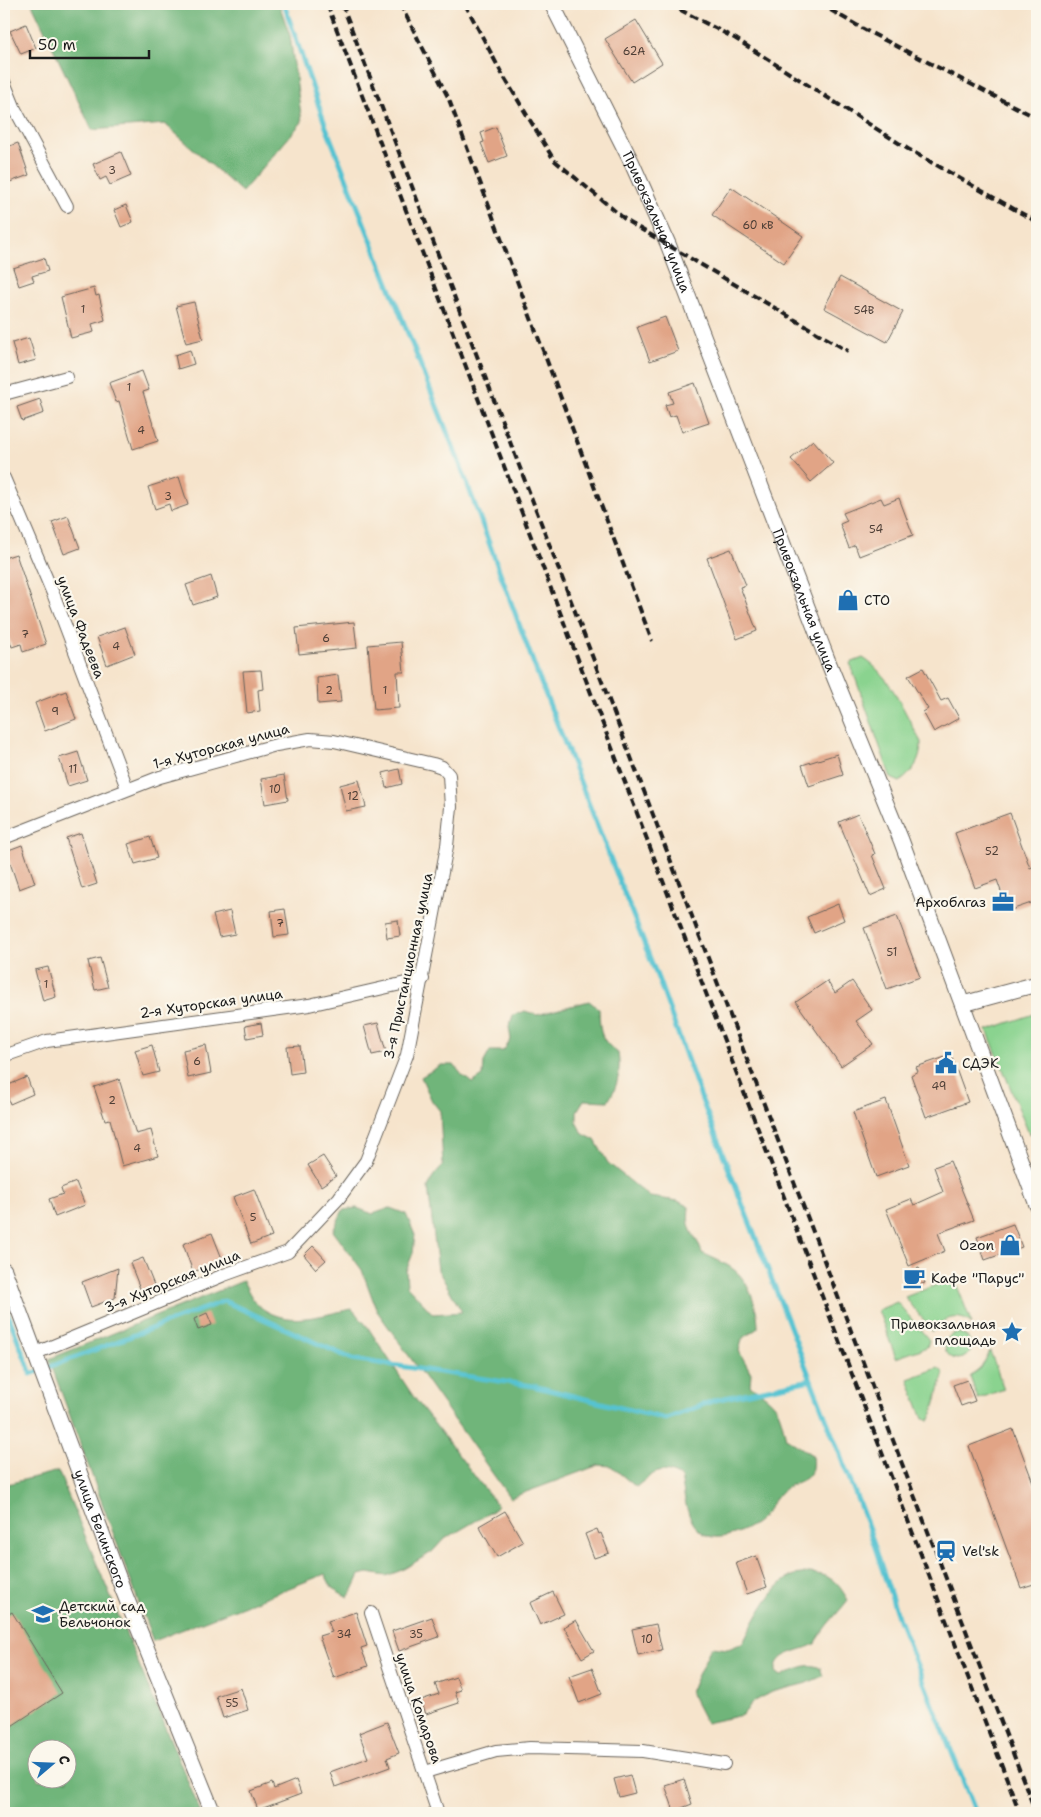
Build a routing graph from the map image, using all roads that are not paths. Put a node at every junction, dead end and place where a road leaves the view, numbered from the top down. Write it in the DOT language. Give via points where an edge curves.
graph roads {
  1 [pos="552,4"];
  2 [pos="4,82"];
  3 [pos="9,111"];
  4 [pos="67,206"];
  5 [pos="67,377"];
  6 [pos="4,394"];
  7 [pos="4,478"];
  8 [pos="449,775"];
  9 [pos="127,788"];
  10 [pos="4,838"];
  11 [pos="423,979"];
  12 [pos="1037,984"];
  13 [pos="963,1004"];
  14 [pos="4,1056"];
  15 [pos="1037,1204"];
  16 [pos="312,1227"];
  17 [pos="4,1270"];
  18 [pos="36,1353"];
  19 [pos="371,1613"];
  20 [pos="724,1764"];
  21 [pos="425,1772"];
  22 [pos="212,1813"];
  23 [pos="438,1813"];
  1 -- 13 [label="street, Привокзальная улица" via="631,161 668,244"];
  2 -- 3 [label="street"];
  3 -- 4 [label="street"];
  5 -- 6 [label="street"];
  7 -- 9 [label="street, улица Фадеева" via="54,596"];
  8 -- 9 [label="street, 1-я Хуторская улица" via="442,767 433,764 334,741 310,739"];
  8 -- 11 [label="street, 3-я Пристанционная улица" via="451,807 447,846"];
  9 -- 10 [label="street, 1-я Хуторская улица"];
  11 -- 14 [label="street, 2-я Хуторская улица" via="309,1005 47,1041"];
  11 -- 16 [label="street, 3-я Пристанционная улица" via="407,1055 366,1161 339,1198"];
  12 -- 13 [label="street"];
  13 -- 15 [label="street, Привокзальная улица"];
  16 -- 18 [label="street, 3-я Хуторская улица" via="288,1252"];
  17 -- 18 [label="street, улица Белинского"];
  18 -- 22 [label="street, улица Белинского" via="123,1590"];
  19 -- 21 [label="street, улица Комарова"];
  20 -- 21 [label="street" via="643,1751 530,1748 496,1750"];
  21 -- 23 [label="street, улица Комарова"];
}
